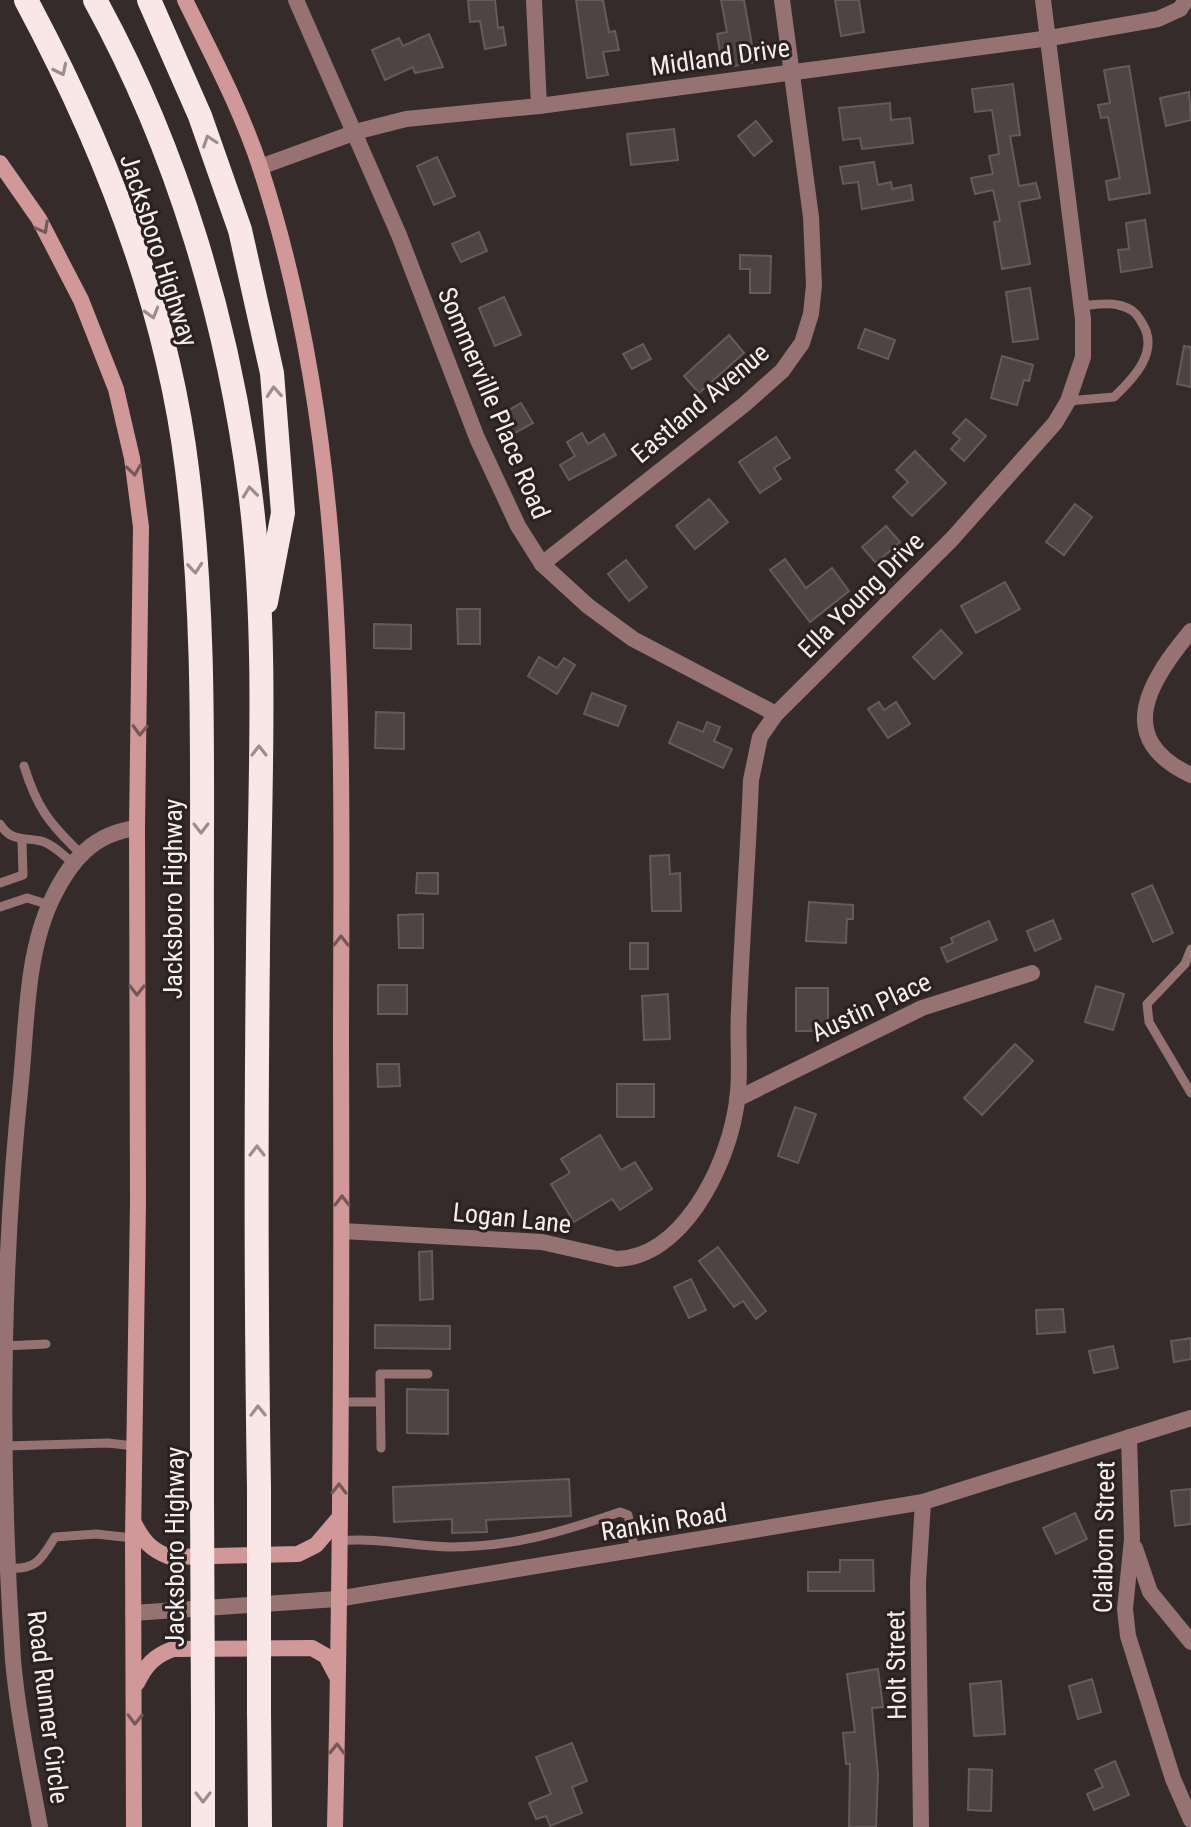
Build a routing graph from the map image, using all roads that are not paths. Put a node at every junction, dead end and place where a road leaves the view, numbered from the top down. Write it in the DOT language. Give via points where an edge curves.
graph roads {
  1 [pos="26,0"];
  2 [pos="95,0"];
  3 [pos="149,0"];
  4 [pos="185,0"];
  5 [pos="296,0"];
  6 [pos="534,0"];
  7 [pos="782,0"];
  8 [pos="1043,0"];
  9 [pos="1186,0"];
  10 [pos="1050,38"];
  11 [pos="792,72"];
  12 [pos="539,106"];
  13 [pos="354,134"];
  14 [pos="0,163"];
  15 [pos="260,167"];
  16 [pos="1081,306"];
  17 [pos="1068,401"];
  18 [pos="542,564"];
  19 [pos="1191,631"];
  20 [pos="259,636"];
  21 [pos="776,714"];
  22 [pos="24,766"];
  23 [pos="1191,775"];
  24 [pos="0,824"];
  25 [pos="137,828"];
  26 [pos="22,841"];
  27 [pos="77,859"];
  28 [pos="0,883"];
  29 [pos="50,905"];
  30 [pos="0,907"];
  31 [pos="1191,949"];
  32 [pos="1032,973"];
  33 [pos="1191,1093"];
  34 [pos="737,1099"];
  35 [pos="342,1231"];
  36 [pos="670,1236"];
  37 [pos="46,1344"];
  38 [pos="4,1346"];
  39 [pos="428,1374"];
  40 [pos="341,1402"];
  41 [pos="380,1402"];
  42 [pos="1191,1418"];
  43 [pos="1129,1437"];
  44 [pos="5,1446"];
  45 [pos="134,1446"];
  46 [pos="381,1448"];
  47 [pos="923,1502"];
  48 [pos="339,1518"];
  49 [pos="133,1530"];
  50 [pos="1132,1539"];
  51 [pos="339,1541"];
  52 [pos="635,1551"];
  53 [pos="9,1568"];
  54 [pos="337,1599"];
  55 [pos="133,1613"];
  56 [pos="1191,1642"];
  57 [pos="338,1680"];
  58 [pos="135,1688"];
  59 [pos="1191,1820"];
  60 [pos="40,1827"];
  61 [pos="134,1827"];
  62 [pos="203,1827"];
  63 [pos="260,1827"];
  64 [pos="335,1827"];
  65 [pos="921,1827"];
  1 -- 62 [label="highway, Jacksboro Highway, one-way, bridge" via="110,179 139,263 169,373 187,468 201,634"];
  20 -- 2 [label="highway, Jacksboro Highway, one-way" via="251,493 206,271 143,97"];
  20 -- 3 [label="highway, one-way" via="283,513 272,373 240,230 200,116"];
  4 -- 15 [label="main road"];
  5 -- 13 [label="street, Sommerville Place Road"];
  6 -- 12 [label="street"];
  7 -- 11 [label="street, Eastland Avenue"];
  8 -- 10 [label="street, Ella Young Drive"];
  9 -- 10 [label="street, Midland Drive" via="1180,9 1158,19"];
  10 -- 11 [label="street, Midland Drive"];
  10 -- 16 [label="street, Ella Young Drive"];
  11 -- 12 [label="street, Midland Drive"];
  11 -- 18 [label="street, Eastland Avenue" via="811,217 814,285 802,343 782,371 745,404"];
  12 -- 13 [label="street, Midland Drive" via="406,119"];
  13 -- 15 [label="street, Midland Drive"];
  13 -- 18 [label="street, Sommerville Place Road" via="477,438"];
  14 -- 25 [label="main road, Jacksboro Highway, one-way" via="39,219 81,300 116,389 132,458 141,527"];
  35 -- 15 [label="main road, one-way" via="335,566 309,353"];
  16 -- 17 [label="street, Ella Young Drive" via="1083,357"];
  16 -- 17 [label="lane" via="1116,304 1134,311 1146,330 1148,350 1136,376 1114,397"];
  17 -- 21 [label="street, Ella Young Drive" via="1055,423 952,539"];
  18 -- 21 [label="street, Sommerville Place Road" via="633,639"];
  19 -- 23 [label="street" via="1150,689 1144,718 1152,745"];
  63 -- 20 [label="highway, Jacksboro Highway, one-way, bridge"];
  21 -- 34 [label="street, Ella Young Drive" via="760,737 751,780"];
  22 -- 27 [label="lane" via="36,804"];
  24 -- 26 [label="lane"];
  25 -- 27 [label="street, Road Runner Circle" via="101,837"];
  25 -- 45 [label="main road, Jacksboro Highway, one-way"];
  26 -- 27 [label="lane" via="40,841"];
  26 -- 28 [label="lane" via="23,875"];
  27 -- 29 [label="street, Road Runner Circle"];
  29 -- 30 [label="lane" via="27,898"];
  29 -- 38 [label="street, Road Runner Circle" via="31,980 23,1055 4,1281"];
  31 -- 33 [label="lane" via="1185,964 1147,1004 1149,1022"];
  32 -- 34 [label="street, Austin Place" via="922,1008"];
  34 -- 36 [label="street, Ella Young Drive" via="719,1163 701,1198"];
  35 -- 36 [label="street, Logan Lane" via="542,1242 617,1259 630,1259"];
  35 -- 40 [label="main road"];
  37 -- 38 [label="lane"];
  38 -- 44 [label="street, Road Runner Circle"];
  39 -- 41 [label="lane" via="380,1374"];
  40 -- 41 [label="lane"];
  48 -- 40 [label="main road, one-way"];
  41 -- 46 [label="lane"];
  42 -- 43 [label="street, Rankin Road"];
  43 -- 47 [label="street, Rankin Road"];
  43 -- 50 [label="street, Claiborn Street"];
  44 -- 45 [label="lane"];
  44 -- 53 [label="street, Road Runner Circle"];
  45 -- 49 [label="main road, Jacksboro Highway"];
  47 -- 52 [label="street, Rankin Road"];
  47 -- 65 [label="street, Holt Street" via="918,1582"];
  48 -- 49 [label="main road" via="316,1545 298,1554 170,1557 155,1552"];
  48 -- 51 [label="main road"];
  49 -- 53 [label="lane" via="55,1537 42,1561"];
  49 -- 55 [label="main road, Jacksboro Highway"];
  50 -- 56 [label="street" via="1150,1592"];
  50 -- 59 [label="street, Claiborn Street" via="1125,1609 1128,1636"];
  51 -- 52 [label="lane" via="363,1538 450,1547 537,1540 620,1512 628,1515"];
  51 -- 54 [label="main road"];
  52 -- 54 [label="street, Rankin Road"];
  53 -- 60 [label="street, Road Runner Circle" via="17,1691"];
  54 -- 55 [label="street, Rankin Road"];
  54 -- 57 [label="main road"];
  55 -- 58 [label="main road, Jacksboro Highway"];
  57 -- 58 [label="main road" via="326,1656 312,1648 173,1649 146,1665"];
  64 -- 57 [label="main road, one-way"];
  58 -- 61 [label="main road, Jacksboro Highway, one-way"];
}
